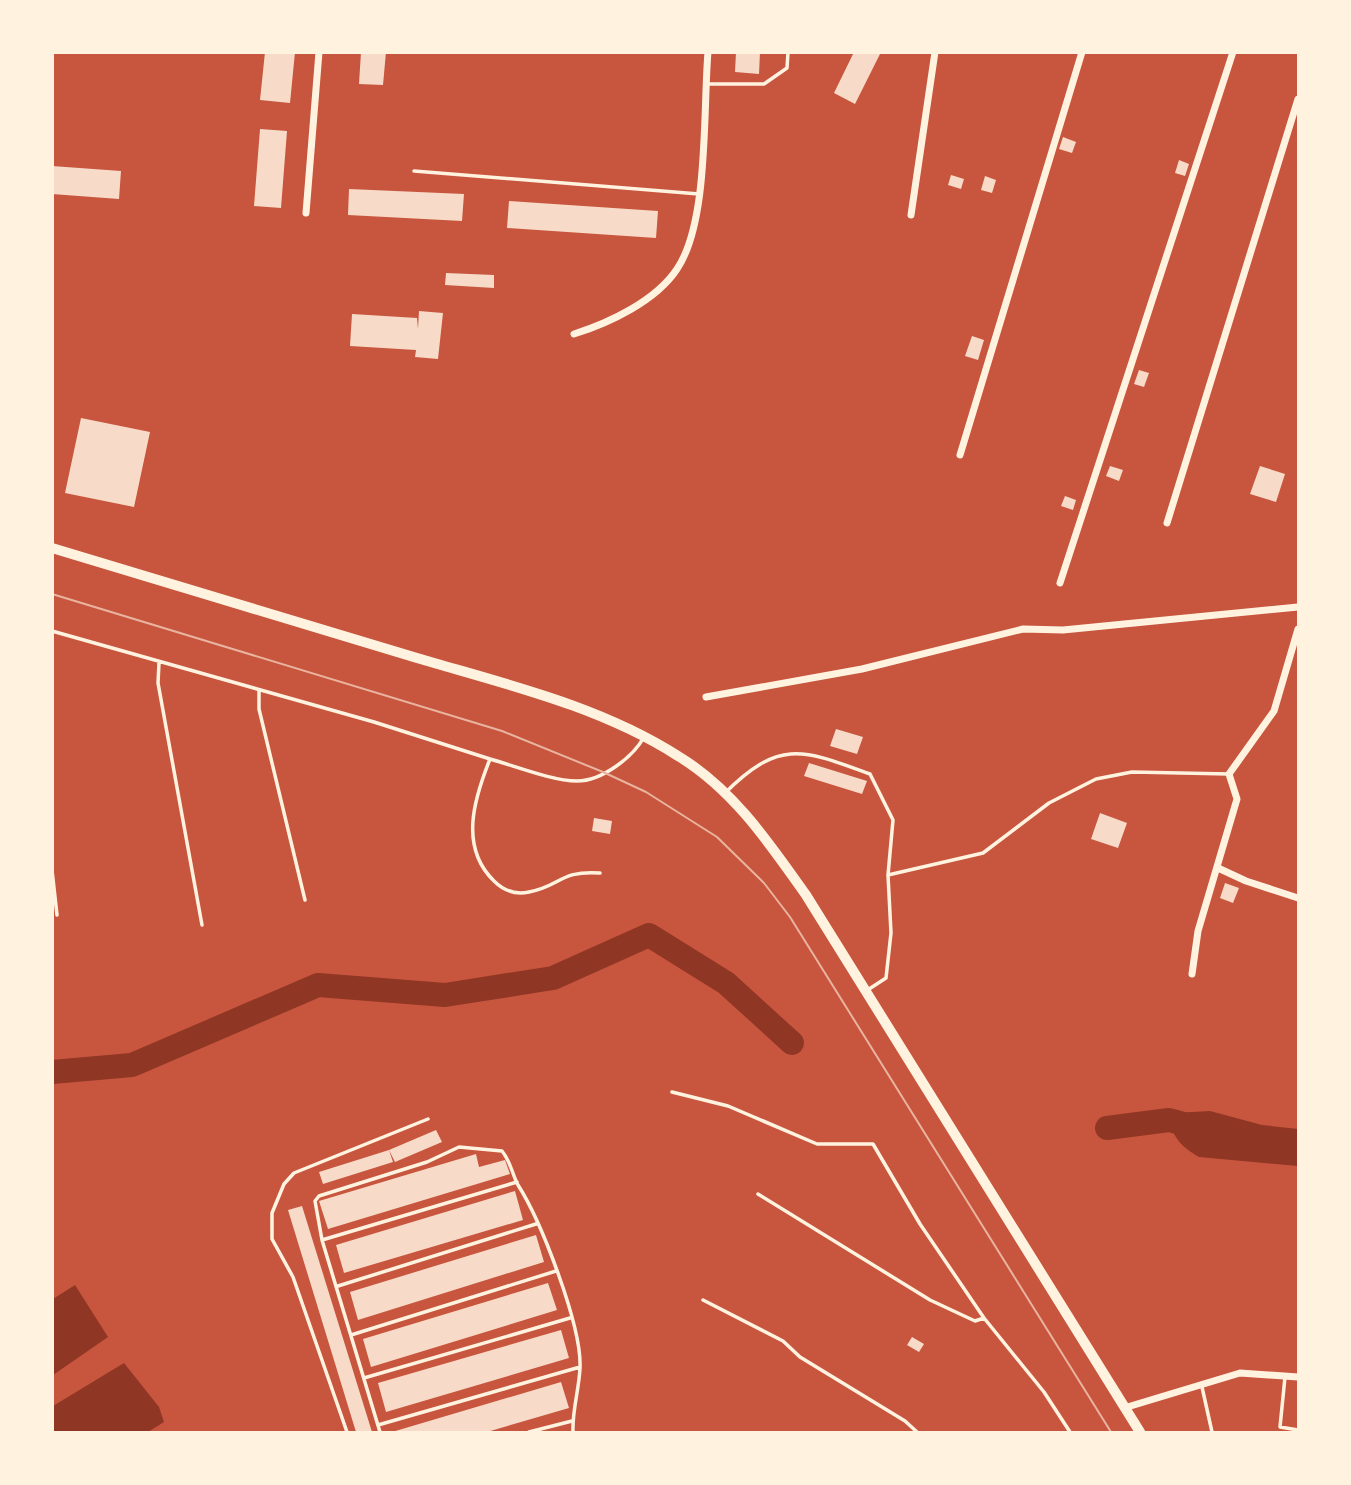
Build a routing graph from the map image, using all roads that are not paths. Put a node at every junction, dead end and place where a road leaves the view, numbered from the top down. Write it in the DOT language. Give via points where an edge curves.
graph roads {
  1 [pos="319,52"];
  2 [pos="708,52"];
  3 [pos="788,52"];
  4 [pos="935,52"];
  5 [pos="1082,52"];
  6 [pos="1233,52"];
  7 [pos="705,84"];
  8 [pos="1298,99"];
  9 [pos="414,171"];
  10 [pos="699,194"];
  11 [pos="306,213"];
  12 [pos="911,215"];
  13 [pos="574,334"];
  14 [pos="960,455"];
  15 [pos="1167,523"];
  16 [pos="52,548"];
  17 [pos="1060,583"];
  18 [pos="1298,607"];
  19 [pos="1298,629"];
  20 [pos="52,631"];
  21 [pos="159,663"];
  22 [pos="259,691"];
  23 [pos="706,696"];
  24 [pos="644,737"];
  25 [pos="491,759"];
  26 [pos="1229,774"];
  27 [pos="725,793"];
  28 [pos="1218,868"];
  29 [pos="52,870"];
  30 [pos="600,873"];
  31 [pos="888,875"];
  32 [pos="1298,898"];
  33 [pos="305,900"];
  34 [pos="57,915"];
  35 [pos="202,925"];
  36 [pos="1192,974"];
  37 [pos="864,992"];
  38 [pos="672,1092"];
  39 [pos="428,1119"];
  40 [pos="517,1182"];
  41 [pos="758,1194"];
  42 [pos="536,1224"];
  43 [pos="322,1240"];
  44 [pos="556,1271"];
  45 [pos="338,1286"];
  46 [pos="703,1300"];
  47 [pos="570,1318"];
  48 [pos="984,1318"];
  49 [pos="351,1335"];
  50 [pos="580,1367"];
  51 [pos="1285,1375"];
  52 [pos="1298,1377"];
  53 [pos="363,1378"];
  54 [pos="1201,1383"];
  55 [pos="1124,1408"];
  56 [pos="572,1421"];
  57 [pos="377,1425"];
  58 [pos="1298,1430"];
  59 [pos="347,1433"];
  60 [pos="380,1433"];
  61 [pos="529,1433"];
  62 [pos="573,1433"];
  63 [pos="917,1433"];
  64 [pos="1070,1433"];
  65 [pos="1140,1433"];
  66 [pos="1212,1433"];
  1 -- 11 [label="street"];
  2 -- 7 [label="street"];
  3 -- 7 [label="lane" via="787,68 764,84"];
  4 -- 12 [label="street"];
  5 -- 14 [label="street"];
  6 -- 17 [label="street"];
  7 -- 10 [label="street"];
  8 -- 15 [label="street"];
  9 -- 10 [label="lane"];
  10 -- 13 [label="street" via="689,244 677,270 640,303"];
  16 -- 24 [label="street" via="510,686 621,724"];
  18 -- 23 [label="street" via="1063,630 1023,629 862,669"];
  19 -- 26 [label="street" via="1274,711"];
  20 -- 21 [label="lane"];
  21 -- 22 [label="lane"];
  21 -- 35 [label="lane" via="158,683"];
  22 -- 25 [label="lane"];
  22 -- 33 [label="lane" via="259,709"];
  24 -- 25 [label="lane" via="636,752 611,769 578,782"];
  24 -- 27 [label="street" via="680,757"];
  25 -- 30 [label="lane" via="472,813 477,857 489,876 504,891 527,893 577,871"];
  26 -- 28 [label="street" via="1237,799"];
  26 -- 31 [label="lane" via="1132,772 1096,779 1049,803 983,853"];
  27 -- 31 [label="lane" via="747,771 774,756 811,753 870,774 893,820"];
  27 -- 37 [label="street" via="772,846"];
  28 -- 32 [label="street"];
  28 -- 36 [label="street" via="1198,931"];
  29 -- 34 [label="lane"];
  31 -- 37 [label="lane" via="891,933 886,978"];
  37 -- 55 [label="street"];
  38 -- 48 [label="lane" via="738,1110 817,1144 873,1144"];
  39 -- 59 [label="lane" via="294,1173 272,1213 272,1239 293,1277"];
  40 -- 42 [label="lane"];
  40 -- 43 [label="lane"];
  40 -- 43 [label="lane" via="513,1165 502,1151 459,1147 427,1162 319,1196 315,1208"];
  41 -- 48 [label="lane" via="930,1300 975,1321"];
  42 -- 44 [label="lane"];
  42 -- 45 [label="lane"];
  43 -- 45 [label="lane"];
  44 -- 47 [label="lane"];
  44 -- 49 [label="lane"];
  45 -- 49 [label="lane"];
  46 -- 63 [label="lane" via="783,1341 800,1357 905,1421"];
  47 -- 50 [label="lane"];
  47 -- 53 [label="lane"];
  48 -- 64 [label="lane" via="1044,1392"];
  49 -- 53 [label="lane"];
  50 -- 56 [label="lane"];
  50 -- 57 [label="lane"];
  51 -- 52 [label="street"];
  51 -- 54 [label="street" via="1240,1373"];
  51 -- 58 [label="lane" via="1280,1427"];
  53 -- 57 [label="lane"];
  54 -- 55 [label="street"];
  54 -- 66 [label="lane"];
  55 -- 65 [label="street"];
  56 -- 61 [label="lane"];
  56 -- 62 [label="lane"];
  57 -- 60 [label="lane"];
}
